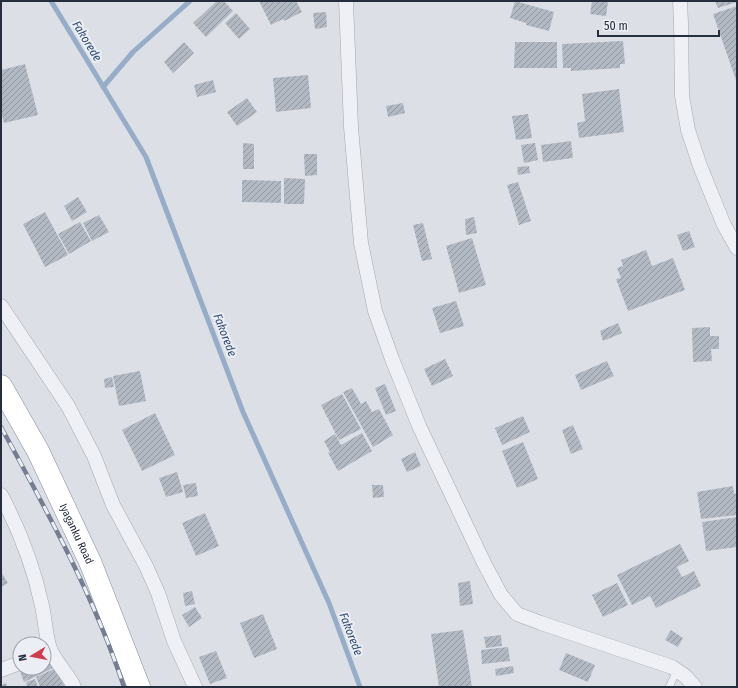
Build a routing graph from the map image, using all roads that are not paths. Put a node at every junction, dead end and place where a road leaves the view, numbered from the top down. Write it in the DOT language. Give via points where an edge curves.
graph roads {
  1 [pos="346,1"];
  2 [pos="680,1"];
  3 [pos="737,248"];
  4 [pos="1,306"];
  5 [pos="1,386"];
  6 [pos="1,495"];
  7 [pos="45,636"];
  8 [pos="52,658"];
  9 [pos="12,666"];
  10 [pos="1,670"];
  11 [pos="677,671"];
  12 [pos="74,687"];
  13 [pos="139,687"];
  14 [pos="195,687"];
  15 [pos="669,687"];
  16 [pos="695,687"];
  1 -- 11 [label="street" via="350,126 361,243 375,310 420,428 484,563 501,594 517,614 672,667"];
  2 -- 3 [label="street" via="682,96 688,130 724,225"];
  4 -- 14 [label="street" via="68,406 94,456 113,505 158,593 174,641"];
  5 -- 13 [label="highway, Iyaganku Road" via="38,451 92,564"];
  6 -- 7 [label="street" via="14,520 28,560 42,605"];
  8 -- 12 [label="street"];
  9 -- 10 [label="street"];
  11 -- 15 [label="lane"];
  11 -- 16 [label="street"];
}
